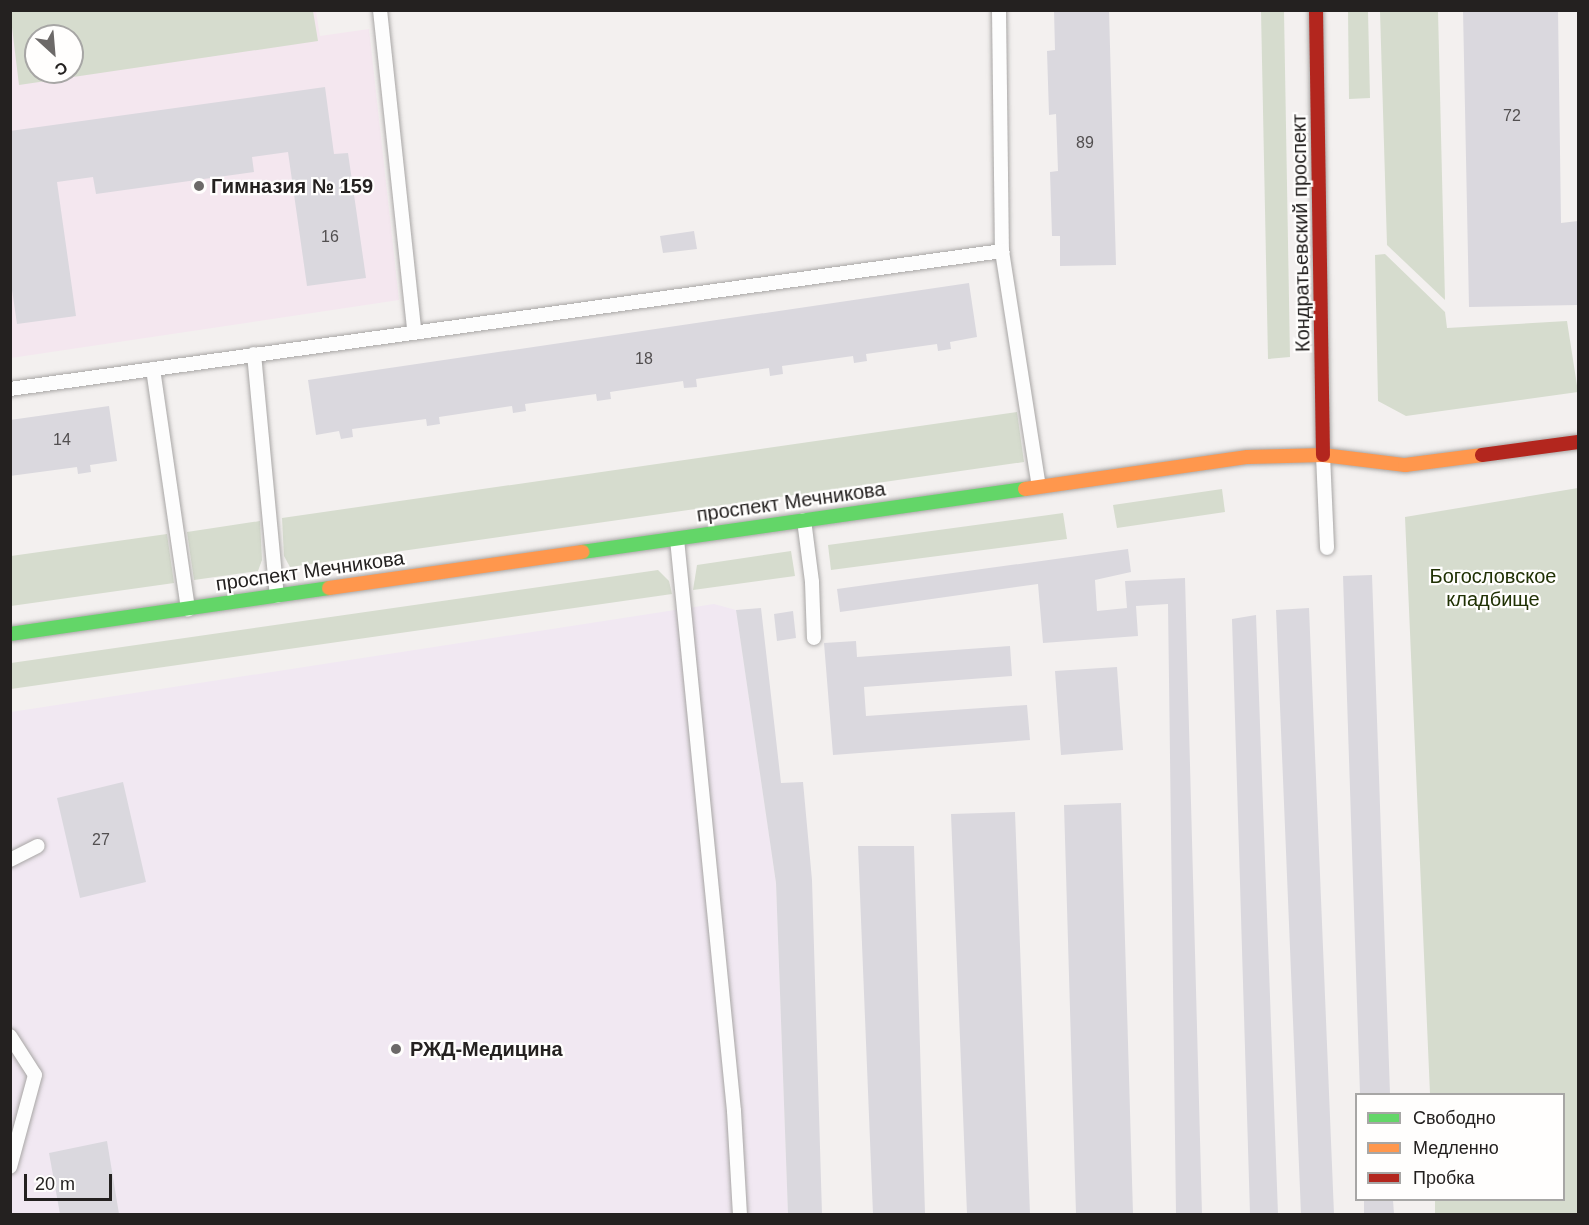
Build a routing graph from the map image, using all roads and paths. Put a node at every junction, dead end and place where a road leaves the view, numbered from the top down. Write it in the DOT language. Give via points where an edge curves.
graph roads {
  1 [pos="380,10"];
  2 [pos="999,10"];
  3 [pos="1316,10"];
  4 [pos="1002,251"];
  5 [pos="414,330"];
  6 [pos="254,354"];
  7 [pos="153,369"];
  8 [pos="10,389"];
  9 [pos="1578,442"];
  10 [pos="1323,455"];
  11 [pos="1039,486"];
  12 [pos="804,520"];
  13 [pos="677,538"];
  14 [pos="1327,548"];
  15 [pos="277,596"];
  16 [pos="188,609"];
  17 [pos="10,634"];
  18 [pos="814,638"];
  19 [pos="38,846"];
  20 [pos="10,860"];
  21 [pos="10,1036"];
  22 [pos="10,1167"];
  23 [pos="740,1215"];
  1 -- 5 [label="lane"];
  2 -- 4 [label="lane"];
  3 -- 10 [label="street, Кондратьевский проспект"];
  4 -- 5 [label="lane"];
  4 -- 11 [label="lane"];
  5 -- 6 [label="lane"];
  6 -- 7 [label="lane"];
  6 -- 15 [label="lane"];
  7 -- 8 [label="lane"];
  7 -- 16 [label="lane"];
  9 -- 10 [label="street, проспект Мечникова" via="1405,465"];
  10 -- 11 [label="street, проспект Мечникова" via="1248,457"];
  10 -- 14 [label="lane"];
  11 -- 12 [label="street, проспект Мечникова"];
  12 -- 13 [label="street, проспект Мечникова"];
  12 -- 18 [label="lane"];
  13 -- 15 [label="street, проспект Мечникова"];
  13 -- 23 [label="lane" via="734,1111"];
  15 -- 16 [label="street, проспект Мечникова"];
  16 -- 17 [label="street, проспект Мечникова"];
  19 -- 20 [label="lane"];
  21 -- 22 [label="lane" via="35,1075"];
}
